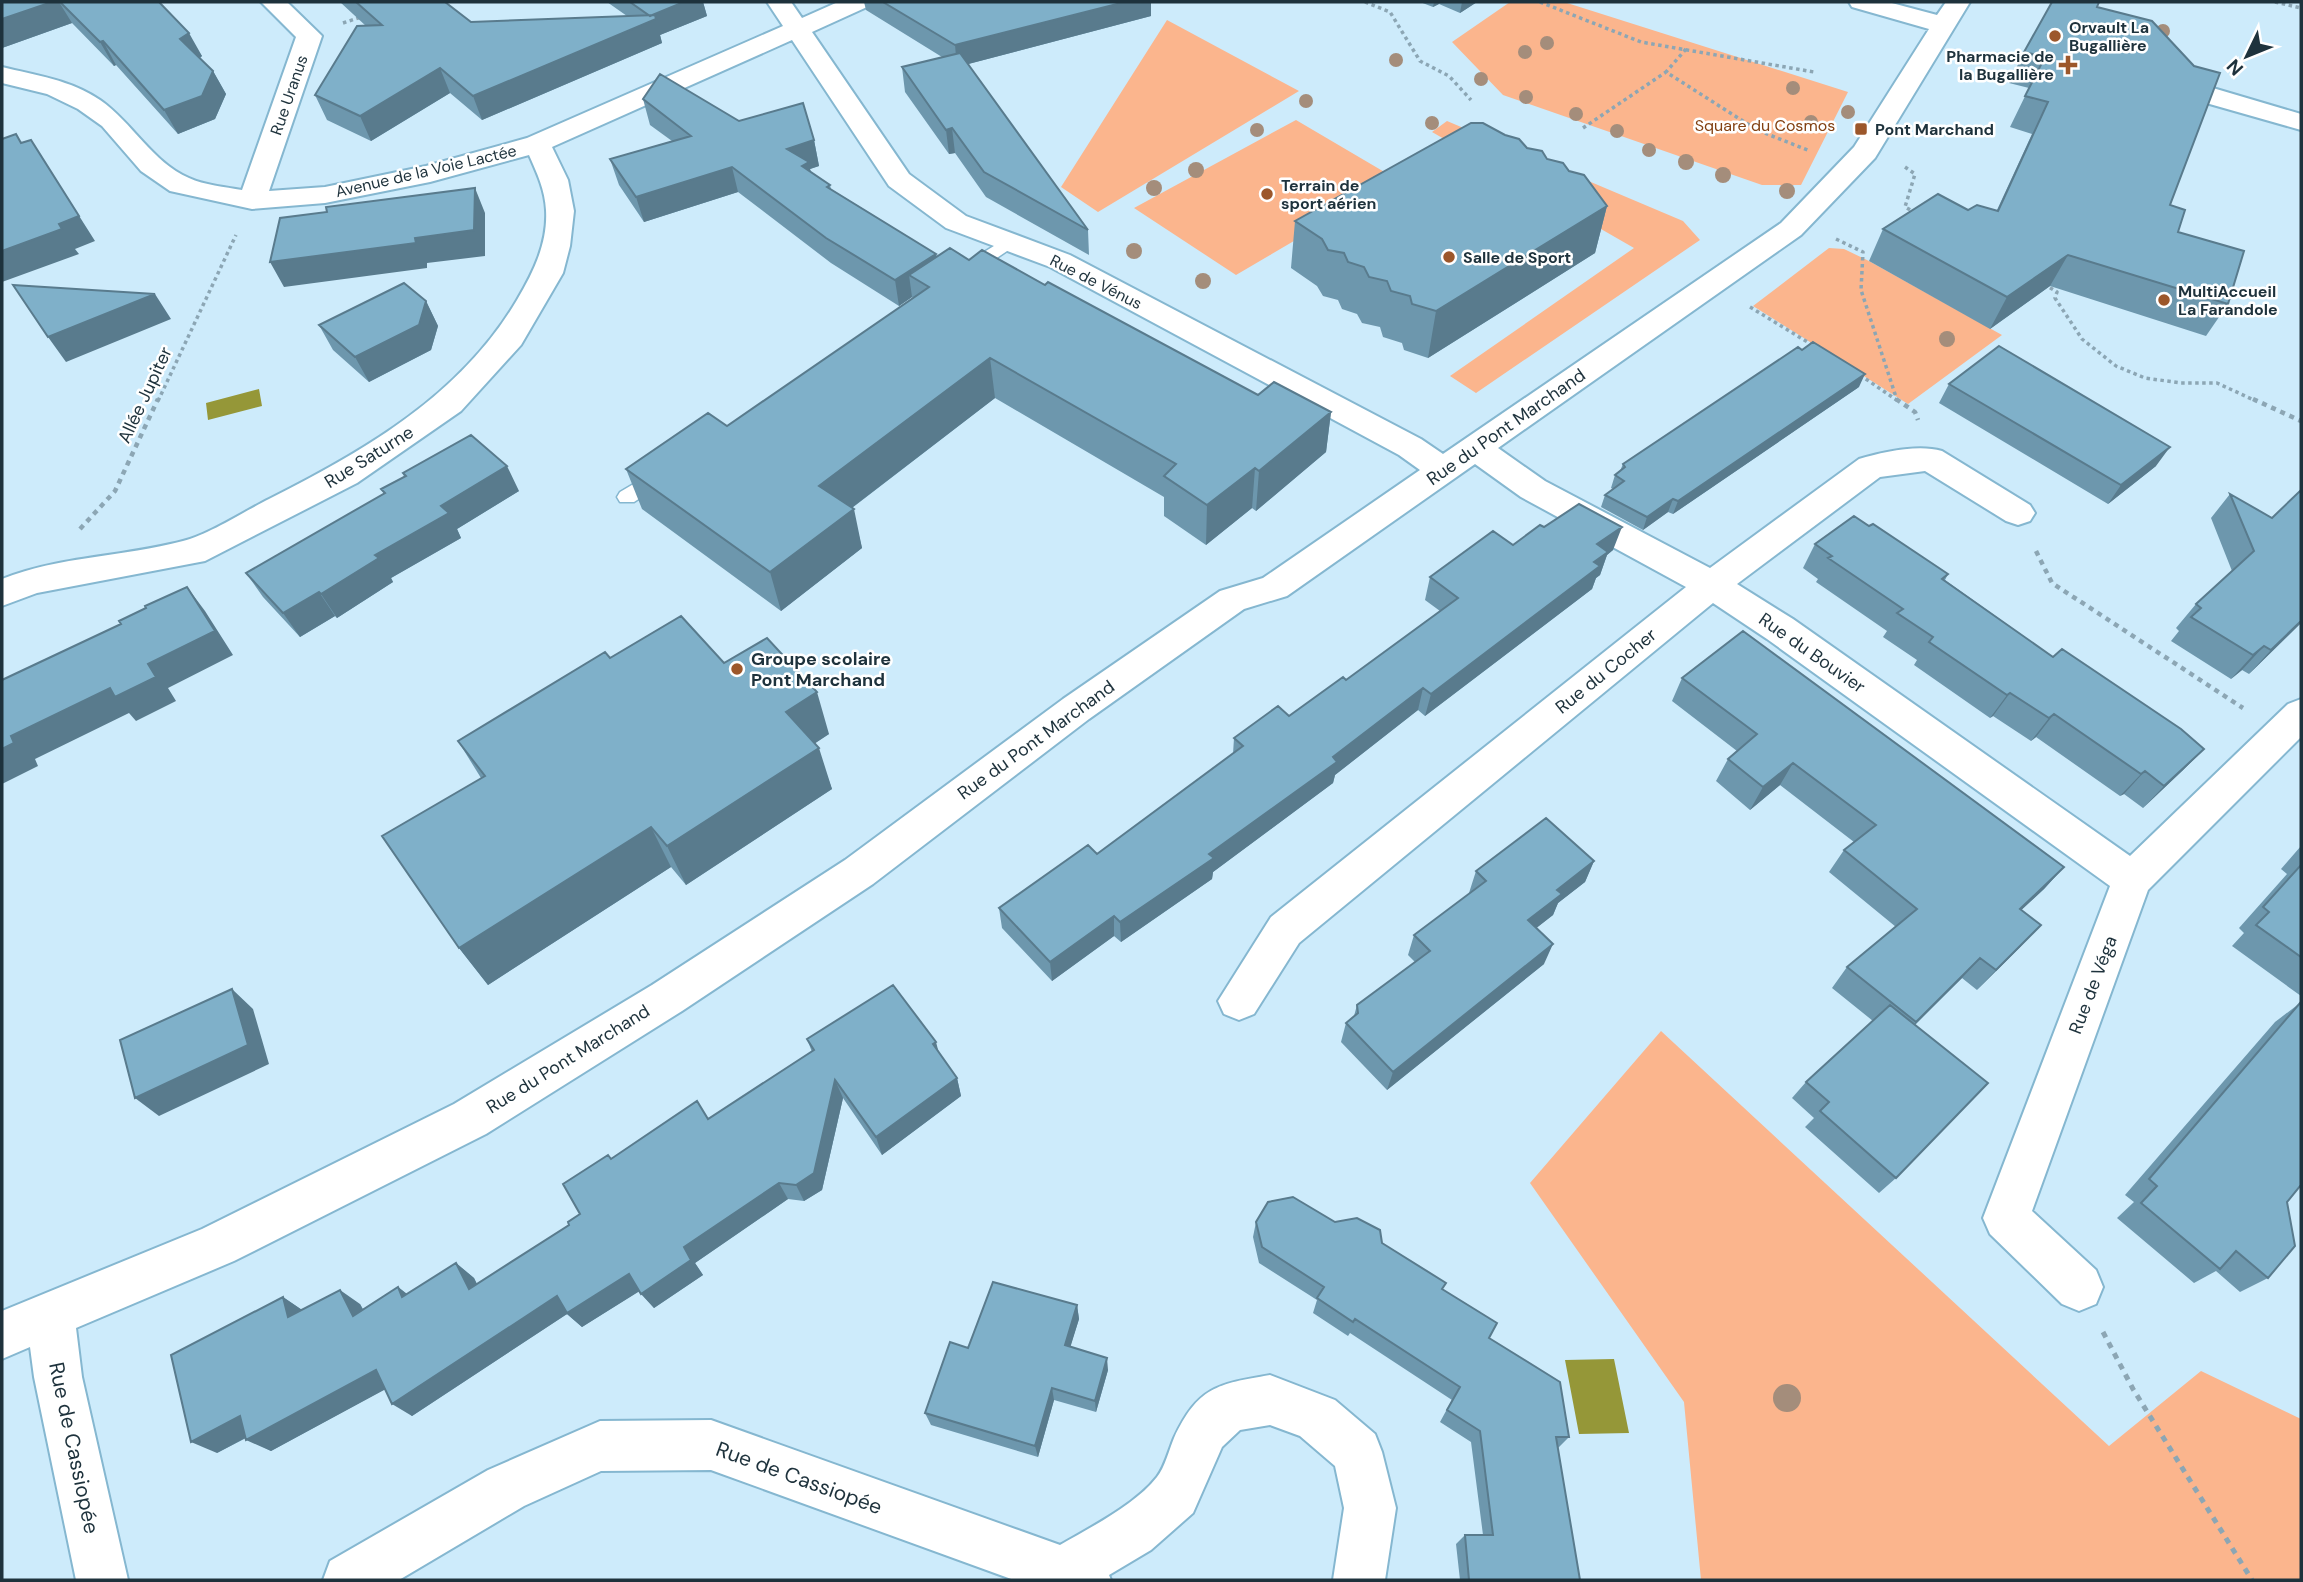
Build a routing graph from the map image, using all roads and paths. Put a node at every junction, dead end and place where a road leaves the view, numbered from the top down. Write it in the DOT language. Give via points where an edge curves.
graph roads {
  1 [pos="273,2"];
  2 [pos="779,2"];
  3 [pos="858,2"];
  4 [pos="1364,2"];
  5 [pos="1540,2"];
  6 [pos="1861,2"];
  7 [pos="2275,2"];
  8 [pos="2301,8"];
  9 [pos="1951,13"];
  10 [pos="361,16"];
  11 [pos="797,30"];
  12 [pos="309,36"];
  13 [pos="1686,49"];
  14 [pos="2152,53"];
  15 [pos="1666,72"];
  16 [pos="1814,72"];
  17 [pos="2,75"];
  18 [pos="1471,100"];
  19 [pos="2301,121"];
  20 [pos="1583,128"];
  21 [pos="537,144"];
  22 [pos="1865,152"];
  23 [pos="1821,155"];
  24 [pos="252,201"];
  25 [pos="1917,213"];
  26 [pos="1791,229"];
  27 [pos="1007,243"];
  28 [pos="2034,278"];
  29 [pos="1716,280"];
  30 [pos="949,281"];
  31 [pos="1817,349"];
  32 [pos="1851,370"];
  33 [pos="1896,398"];
  34 [pos="2301,421"];
  35 [pos="1478,449"];
  36 [pos="1930,459"];
  37 [pos="673,466"];
  38 [pos="1443,471"];
  39 [pos="627,497"];
  40 [pos="2018,513"];
  41 [pos="32,581"];
  42 [pos="1712,585"];
  43 [pos="2,593"];
  44 [pos="2292,724"];
  45 [pos="2132,880"];
  46 [pos="1239,1001"];
  47 [pos="2079,1287"];
  48 [pos="50,1315"];
  49 [pos="2,1335"];
  50 [pos="1073,1576"];
  51 [pos="102,1580"];
  52 [pos="349,1580"];
  53 [pos="1359,1580"];
  54 [pos="2252,1580"];
  1 -- 12 [label="street, Rue Uranus"];
  2 -- 11 [label="street, Rue de Vénus"];
  3 -- 11 [label="street, Avenue de la Voie Lactée"];
  4 -- 18 [label="path" via="1390,12 1420,61 1449,76"];
  5 -- 13 [label="path" via="1641,41"];
  6 -- 9 [label="street"];
  7 -- 8 [label="path"];
  9 -- 22 [label="street, Rue du Pont Marchand"];
  10 -- 12 [label="path"];
  11 -- 21 [label="street, Avenue de la Voie Lactée"];
  11 -- 27 [label="street, Rue de Vénus" via="899,180 956,222"];
  12 -- 24 [label="street, Rue Uranus"];
  13 -- 15 [label="path"];
  13 -- 16 [label="path"];
  14 -- 19 [label="street" via="2187,89"];
  15 -- 20 [label="path"];
  15 -- 23 [label="path" via="1757,130"];
  17 -- 24 [label="street, Avenue de la Voie Lactée" via="56,88 87,103 111,120 151,165 180,185"];
  21 -- 24 [label="street, Avenue de la Voie Lactée" via="382,185"];
  21 -- 41 [label="street, Rue Saturne" via="554,180 560,211 548,272 510,338 450,402 345,475 193,552"];
  22 -- 25 [label="path" via="1898,162 1915,174 1905,207"];
  22 -- 26 [label="street, Rue du Pont Marchand"];
  24 -- 41 [label="path, Allée Jupiter" via="115,491"];
  26 -- 29 [label="street, Rue du Pont Marchand"];
  26 -- 33 [label="path" via="1817,230 1863,252 1861,290"];
  27 -- 30 [label="lane"];
  27 -- 38 [label="street, Rue de Vénus" via="1060,261 1410,447"];
  28 -- 34 [label="path" via="2057,292 2055,298 2082,339 2116,366 2145,379 2217,383"];
  29 -- 31 [label="path"];
  29 -- 35 [label="street, Rue du Pont Marchand"];
  32 -- 33 [label="path"];
  33 -- 36 [label="path" via="1915,412"];
  35 -- 38 [label="street, Rue du Pont Marchand"];
  35 -- 42 [label="street, Rue du Bouvier" via="1533,489"];
  36 -- 40 [label="street"];
  36 -- 42 [label="street, Rue du Cocher" via="1871,467"];
  37 -- 39 [label="lane"];
  38 -- 48 [label="street, Rue du Pont Marchand" via="1275,587 1232,600 1076,709 859,872 470,1119 218,1245"];
  40 -- 44 [label="path" via="2052,583"];
  41 -- 43 [label="street, Rue Saturne"];
  42 -- 45 [label="street, Rue du Bouvier"];
  42 -- 46 [label="street, Rue du Cocher" via="1284,930"];
  44 -- 45 [label="street, Rue de Véga"];
  45 -- 47 [label="street, Rue de Véga" via="2006,1218"];
  47 -- 54 [label="path" via="2133,1389"];
  48 -- 49 [label="street, Rue du Pont Marchand"];
  48 -- 51 [label="street, Rue de Cassiopée" via="58,1377"];
  50 -- 52 [label="street, Rue de Cassiopée" via="711,1445 600,1446 506,1489"];
  50 -- 53 [label="street, Rue de Cassiopée" via="1175,1495 1204,1430 1228,1407 1270,1400 1317,1418 1357,1452 1370,1508"];
}
